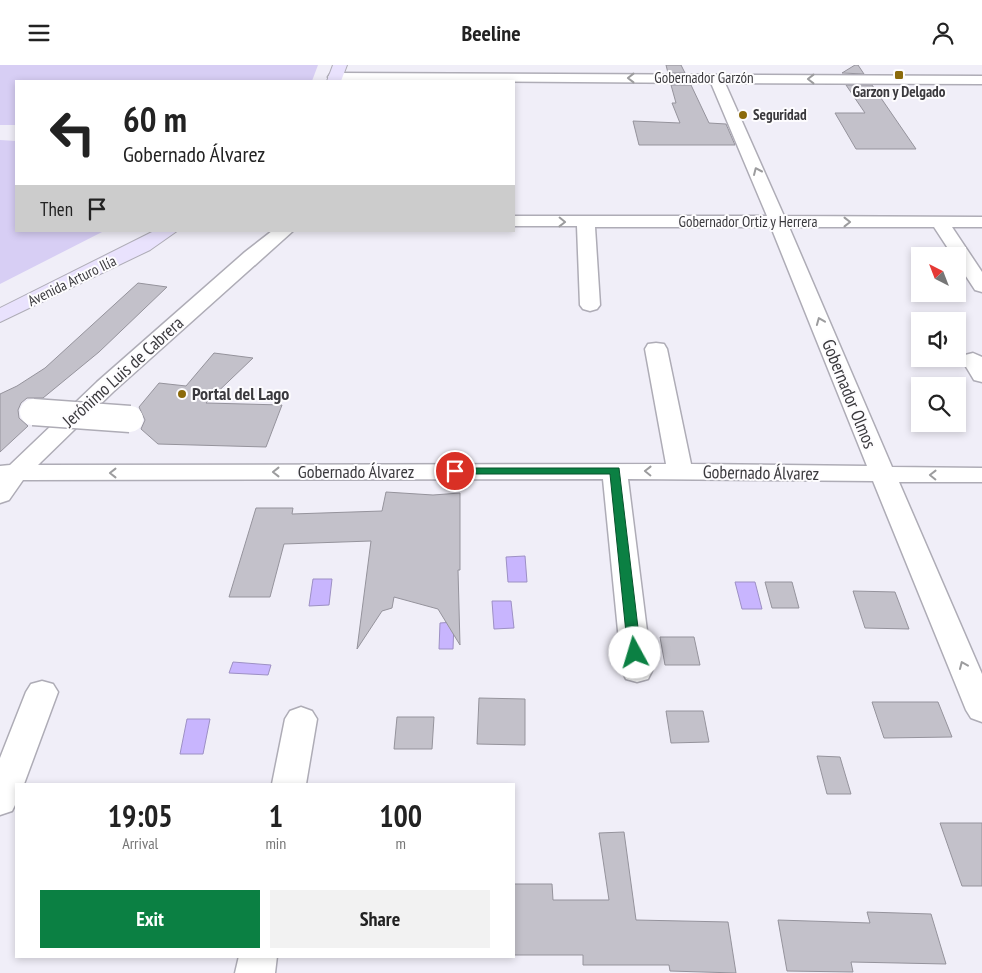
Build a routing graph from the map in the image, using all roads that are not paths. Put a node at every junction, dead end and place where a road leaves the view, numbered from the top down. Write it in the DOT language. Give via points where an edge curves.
graph roads {
  1 [pos="831,65"];
  2 [pos="672,72"];
  3 [pos="336,74"];
  4 [pos="507,75"];
  5 [pos="716,79"];
  6 [pos="840,79"];
  7 [pos="982,80"];
  8 [pos="515,221"];
  9 [pos="586,222"];
  10 [pos="779,222"];
  11 [pos="939,222"];
  12 [pos="982,222"];
  13 [pos="166,232"];
  14 [pos="182,232"];
  15 [pos="262,232"];
  16 [pos="283,232"];
  17 [pos="144,246"];
  18 [pos="252,256"];
  19 [pos="982,286"];
  20 [pos="590,305"];
  21 [pos="0,316"];
  22 [pos="656,349"];
  23 [pos="33,412"];
  24 [pos="130,419"];
  25 [pos="615,471"];
  26 [pos="680,472"];
  27 [pos="8,473"];
  28 [pos="882,474"];
  29 [pos="982,475"];
  30 [pos="0,495"];
  31 [pos="636,671"];
  32 [pos="42,692"];
  33 [pos="982,710"];
  34 [pos="300,719"];
  35 [pos="289,783"];
  36 [pos="0,801"];
  37 [pos="258,958"];
  38 [pos="256,973"];
  1 -- 6 [label="street"];
  2 -- 4 [label="street, Gobernador Garzón, one-way"];
  2 -- 5 [label="street, Gobernador Garzón"];
  3 -- 4 [label="street, Gobernador Garzón"];
  6 -- 5 [label="street, Gobernador Garzón, one-way"];
  10 -- 5 [label="street, Gobernador Olmos, one-way"];
  6 -- 7 [label="street, Gobernador Garzón"];
  8 -- 9 [label="street, Gobernador Ortiz y Herrera, one-way"];
  9 -- 10 [label="street, Gobernador Ortiz y Herrera"];
  9 -- 20 [label="street"];
  10 -- 11 [label="street, Gobernador Ortiz y Herrera, one-way"];
  28 -- 10 [label="street, Gobernador Olmos, one-way"];
  11 -- 12 [label="street, Gobernador Ortiz y Herrera"];
  11 -- 19 [label="street"];
  13 -- 17 [label="main road, Avenida Arturo Ilía"];
  14 -- 17 [label="main road, Avenida Arturo Ilía"];
  15 -- 18 [label="street, Jerónimo Luis de Cabrera"];
  16 -- 18 [label="street, Jerónimo Luis de Cabrera"];
  17 -- 21 [label="main road, Avenida Arturo Ilía"];
  18 -- 27 [label="street, Jerónimo Luis de Cabrera"];
  22 -- 26 [label="street"];
  23 -- 24 [label="street, bridge"];
  26 -- 25 [label="street, Gobernado Álvarez, one-way"];
  25 -- 27 [label="street, Gobernado Álvarez, one-way"];
  25 -- 31 [label="street"];
  26 -- 28 [label="street, Gobernado Álvarez"];
  27 -- 30 [label="street, Jerónimo Luis de Cabrera"];
  29 -- 28 [label="street, Gobernado Álvarez, one-way"];
  33 -- 28 [label="street, Gobernador Olmos, one-way"];
  32 -- 36 [label="street"];
  34 -- 35 [label="street"];
  37 -- 38 [label="street"];
}
